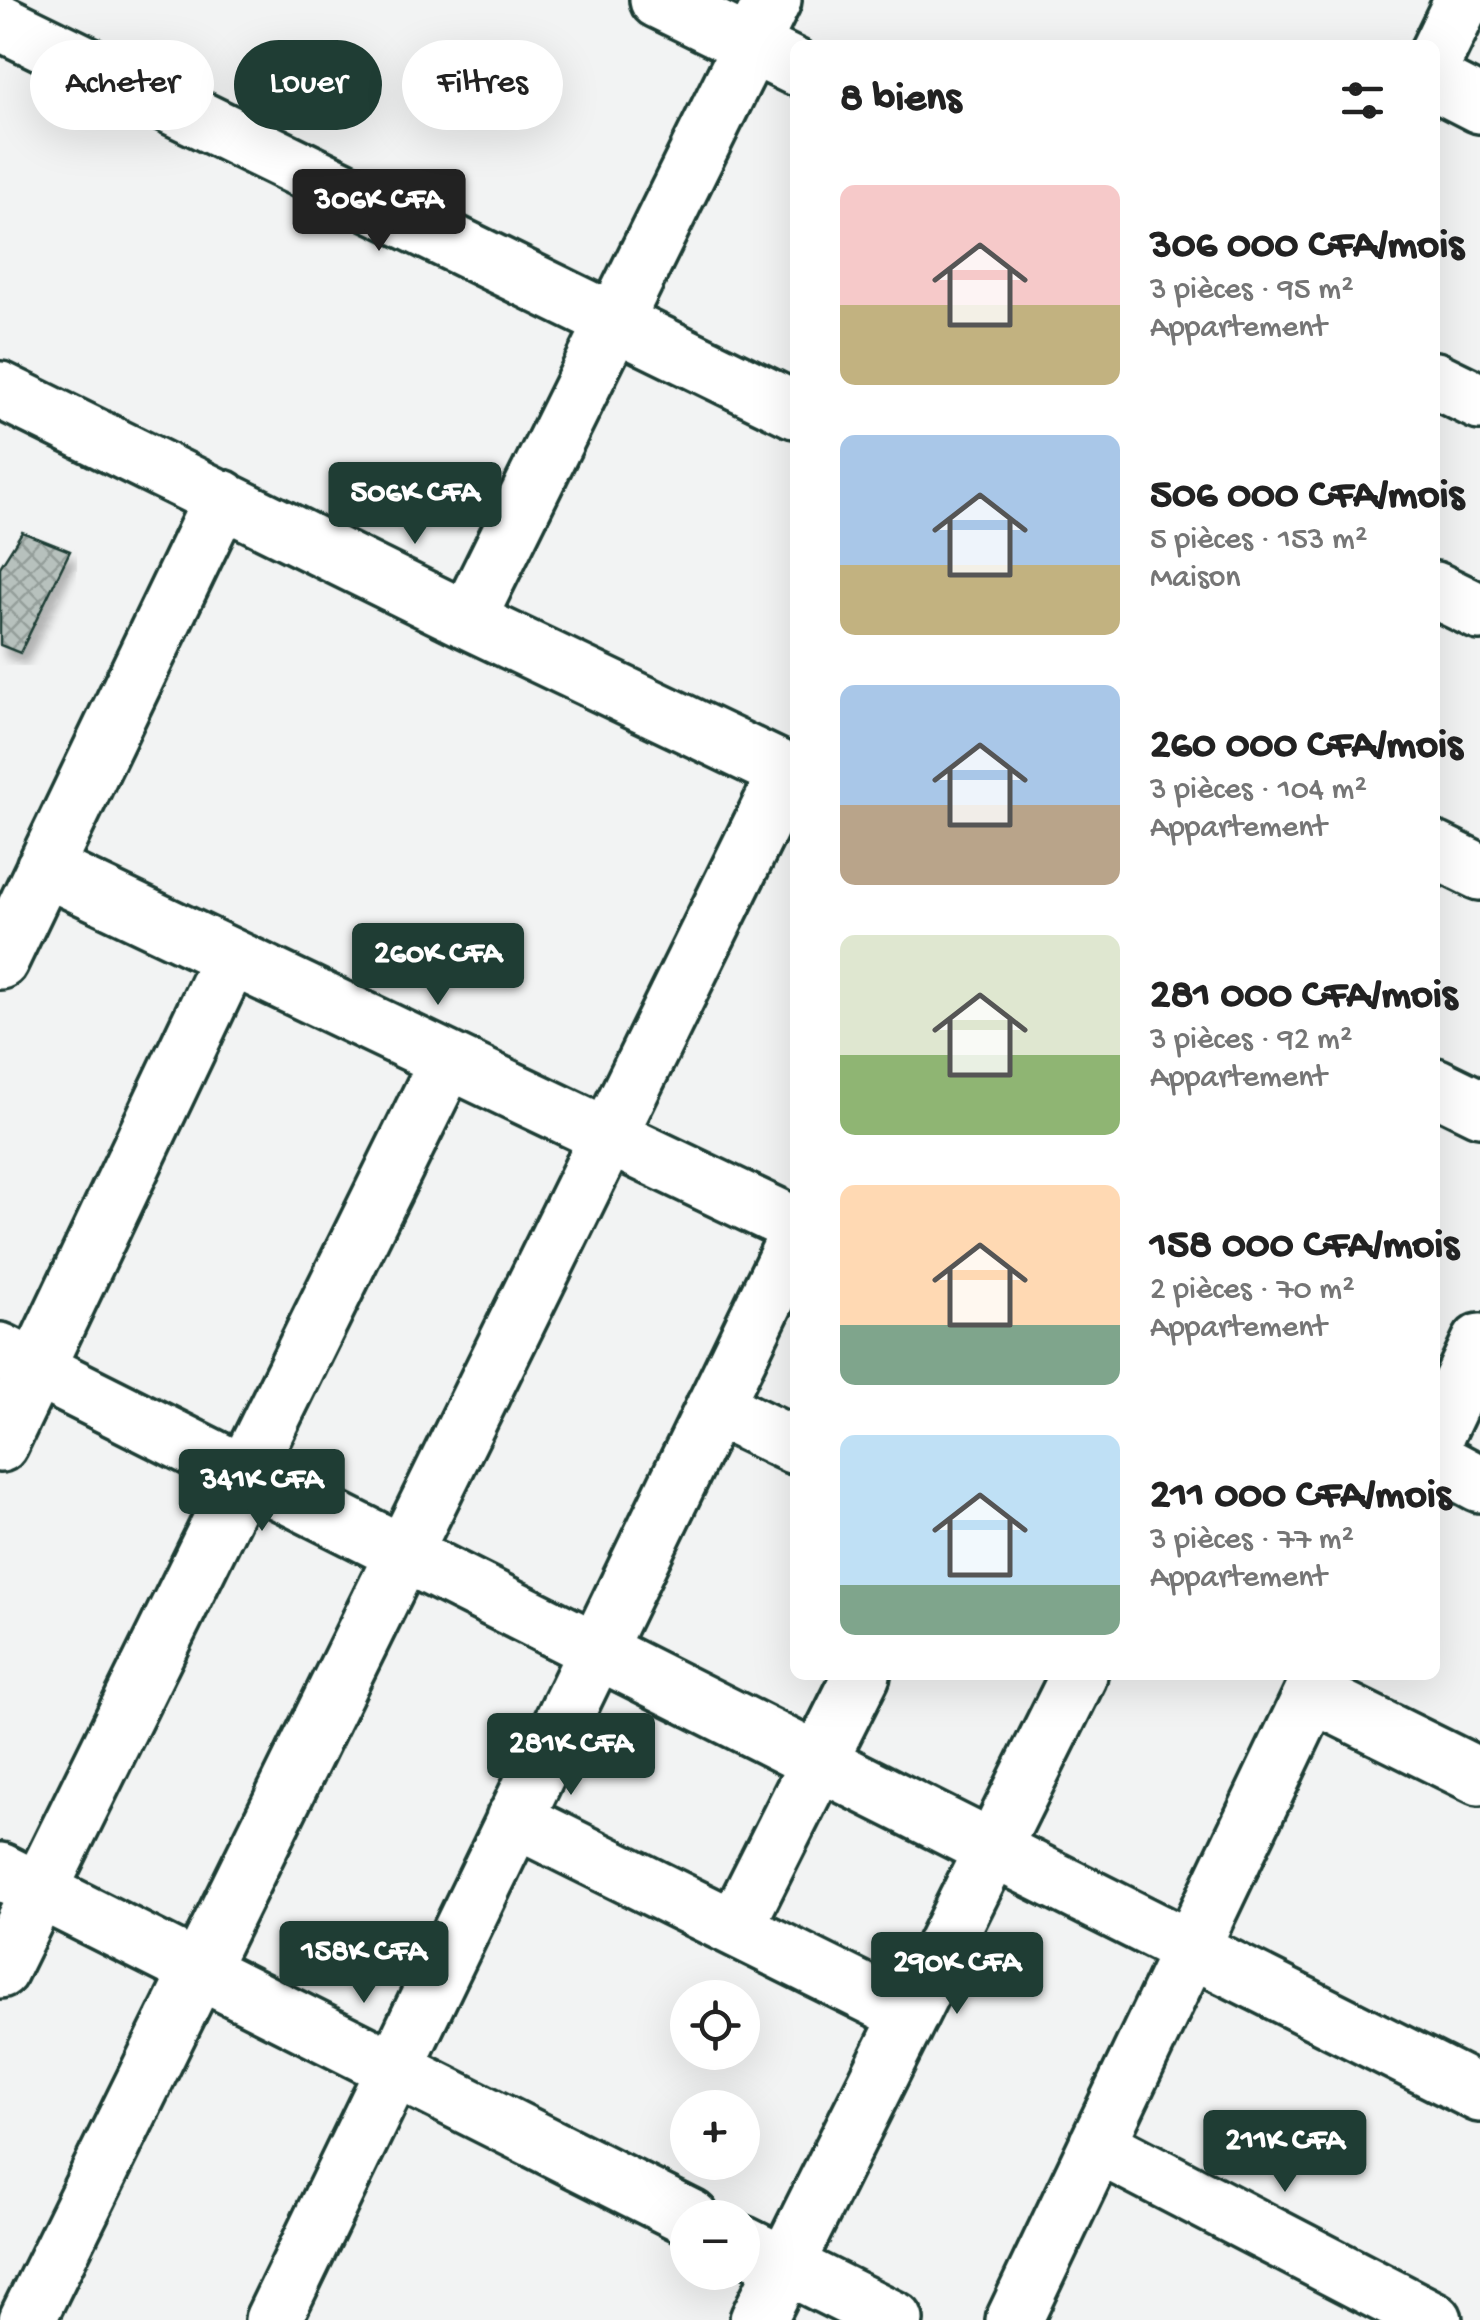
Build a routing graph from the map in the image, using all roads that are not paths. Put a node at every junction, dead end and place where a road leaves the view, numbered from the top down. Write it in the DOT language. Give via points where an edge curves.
graph roads {
  1 [pos="658,0"];
  2 [pos="1464,0"];
  3 [pos="0,22"];
  4 [pos="773,38"];
  5 [pos="1440,48"];
  6 [pos="1440,85"];
  7 [pos="1480,105"];
  8 [pos="614,322"];
  9 [pos="1440,382"];
  10 [pos="0,390"];
  11 [pos="1480,402"];
  12 [pos="790,408"];
  13 [pos="222,498"];
  14 [pos="1440,592"];
  15 [pos="1480,612"];
  16 [pos="466,620"];
  17 [pos="790,774"];
  18 [pos="790,776"];
  19 [pos="1440,852"];
  20 [pos="44,868"];
  21 [pos="1480,872"];
  22 [pos="231,957"];
  23 [pos="0,962"];
  24 [pos="448,1060"];
  25 [pos="1440,1088"];
  26 [pos="1480,1108"];
  27 [pos="609,1136"];
  28 [pos="790,1224"];
  29 [pos="790,1250"];
  30 [pos="1480,1342"];
  31 [pos="18,1360"];
  32 [pos="714,1406"];
  33 [pos="1440,1426"];
  34 [pos="0,1444"];
  35 [pos="790,1444"];
  36 [pos="1440,1463"];
  37 [pos="244,1474"];
  38 [pos="1480,1484"];
  39 [pos="403,1554"];
  40 [pos="596,1650"];
  41 [pos="859,1680"];
  42 [pos="1076,1680"];
  43 [pos="1317,1685"];
  44 [pos="818,1762"];
  45 [pos="1480,1776"];
  46 [pos="514,1818"];
  47 [pos="992,1849"];
  48 [pos="19,1881"];
  49 [pos="736,1928"];
  50 [pos="1191,1949"];
  51 [pos="0,1970"];
  52 [pos="198,1970"];
  53 [pos="910,2014"];
  54 [pos="394,2069"];
  55 [pos="1480,2094"];
  56 [pos="1097,2145"];
  57 [pos="670,2208"];
  58 [pos="764,2254"];
  59 [pos="27,2320"];
  60 [pos="273,2320"];
  61 [pos="758,2320"];
  62 [pos="895,2320"];
  63 [pos="1014,2320"];
  64 [pos="1434,2320"];
  1 -- 4 [label="street"];
  2 -- 5 [label="street"];
  3 -- 8 [label="street"];
  4 -- 8 [label="street"];
  6 -- 7 [label="street"];
  8 -- 12 [label="street"];
  8 -- 16 [label="street"];
  9 -- 11 [label="street"];
  10 -- 13 [label="street"];
  13 -- 16 [label="street"];
  13 -- 20 [label="street"];
  14 -- 15 [label="street"];
  16 -- 17 [label="street"];
  18 -- 27 [label="street"];
  19 -- 21 [label="street"];
  20 -- 22 [label="street"];
  20 -- 23 [label="street"];
  22 -- 24 [label="street"];
  22 -- 31 [label="street"];
  24 -- 27 [label="street"];
  24 -- 37 [label="street"];
  25 -- 26 [label="street"];
  27 -- 28 [label="street"];
  27 -- 39 [label="street"];
  29 -- 32 [label="street"];
  30 -- 33 [label="street"];
  31 -- 34 [label="street"];
  31 -- 37 [label="street"];
  32 -- 35 [label="street"];
  32 -- 40 [label="street"];
  36 -- 38 [label="street"];
  37 -- 39 [label="street"];
  37 -- 48 [label="street"];
  39 -- 40 [label="street"];
  39 -- 52 [label="street"];
  40 -- 44 [label="street"];
  40 -- 46 [label="street"];
  41 -- 44 [label="street"];
  42 -- 47 [label="street"];
  43 -- 45 [label="street"];
  43 -- 50 [label="street"];
  44 -- 47 [label="street"];
  44 -- 49 [label="street"];
  46 -- 49 [label="street"];
  46 -- 54 [label="street"];
  47 -- 50 [label="street"];
  47 -- 53 [label="street"];
  48 -- 51 [label="street"];
  48 -- 52 [label="street"];
  49 -- 53 [label="street"];
  50 -- 55 [label="street"];
  50 -- 56 [label="street"];
  52 -- 54 [label="street"];
  52 -- 59 [label="street"];
  53 -- 58 [label="street"];
  54 -- 57 [label="street"];
  54 -- 60 [label="street"];
  56 -- 63 [label="street"];
  56 -- 64 [label="street"];
  58 -- 61 [label="street"];
  58 -- 62 [label="street"];
}
